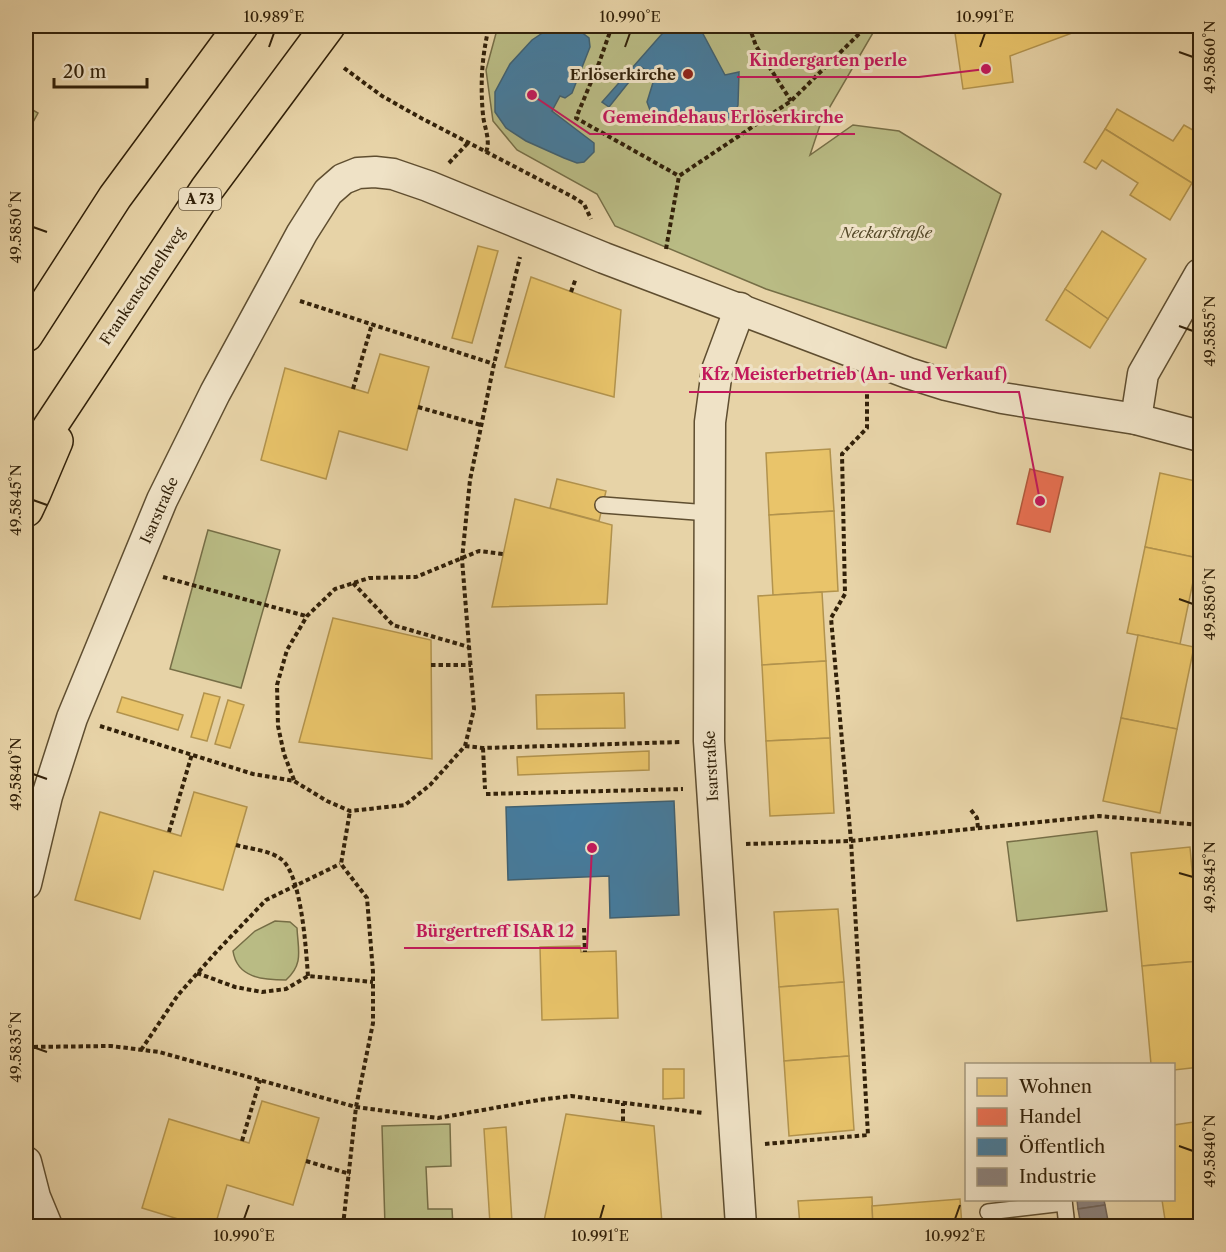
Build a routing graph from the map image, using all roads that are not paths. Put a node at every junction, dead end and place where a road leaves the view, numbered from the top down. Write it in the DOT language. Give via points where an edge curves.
graph roads {
  1 [pos="241,26"];
  2 [pos="328,26"];
  3 [pos="1200,274"];
  4 [pos="740,308"];
  5 [pos="26,335"];
  6 [pos="81,378"];
  7 [pos="1136,418"];
  8 [pos="1200,436"];
  9 [pos="26,463"];
  10 [pos="603,505"];
  11 [pos="26,510"];
  12 [pos="709,513"];
  13 [pos="26,884"];
  14 [pos="26,1162"];
  15 [pos="1064,1201"];
  16 [pos="988,1212"];
  17 [pos="47,1227"];
  18 [pos="741,1227"];
  19 [pos="1067,1227"];
  1 -- 5 [label="highway" via="115,197"];
  2 -- 6 [label="highway, Frankenschnellweg / A 73" via="207,189"];
  3 -- 7 [label="street" via="1143,374"];
  4 -- 7 [label="street" via="946,385 1002,398"];
  4 -- 12 [label="street, Isarstraße" via="712,394"];
  4 -- 13 [label="street, Isarstraße" via="393,174 358,173 343,179 328,192 302,233 162,500 72,718 47,796"];
  6 -- 9 [label="highway, Frankenschnellweg / A 73"];
  6 -- 11 [label="highway"];
  7 -- 8 [label="street"];
  10 -- 12 [label="lane"];
  12 -- 18 [label="street, Isarstraße" via="709,741"];
  14 -- 17 [label="street"];
  15 -- 16 [label="lane"];
  15 -- 19 [label="lane"];
}
